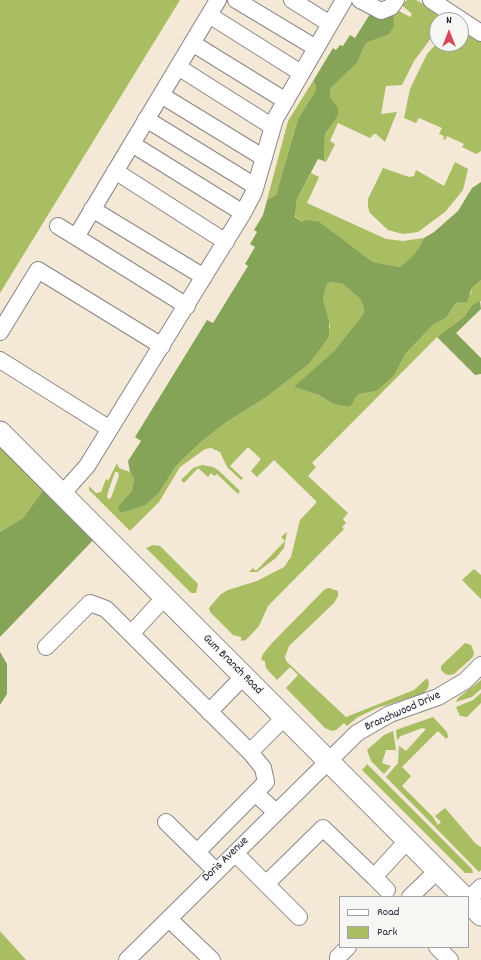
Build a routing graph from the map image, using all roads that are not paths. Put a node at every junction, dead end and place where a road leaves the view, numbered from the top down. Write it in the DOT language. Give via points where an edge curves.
graph roads {
  1 [pos="218,0"];
  2 [pos="236,0"];
  3 [pos="292,0"];
  4 [pos="344,0"];
  5 [pos="360,0"];
  6 [pos="396,0"];
  7 [pos="431,0"];
  8 [pos="209,15"];
  9 [pos="330,24"];
  10 [pos="481,33"];
  11 [pos="192,43"];
  12 [pos="316,48"];
  13 [pos="178,67"];
  14 [pos="301,73"];
  15 [pos="161,96"];
  16 [pos="286,101"];
  17 [pos="146,119"];
  18 [pos="273,127"];
  19 [pos="132,144"];
  20 [pos="264,158"];
  21 [pos="115,171"];
  22 [pos="255,186"];
  23 [pos="92,209"];
  24 [pos="243,213"];
  25 [pos="58,226"];
  26 [pos="76,237"];
  27 [pos="226,242"];
  28 [pos="204,277"];
  29 [pos="187,306"];
  30 [pos="0,332"];
  31 [pos="162,346"];
  32 [pos="0,360"];
  33 [pos="110,429"];
  34 [pos="0,432"];
  35 [pos="62,494"];
  36 [pos="164,598"];
  37 [pos="131,634"];
  38 [pos="46,647"];
  39 [pos="481,665"];
  40 [pos="244,676"];
  41 [pos="208,712"];
  42 [pos="284,718"];
  43 [pos="250,752"];
  44 [pos="327,761"];
  45 [pos="256,794"];
  46 [pos="276,812"];
  47 [pos="166,822"];
  48 [pos="407,841"];
  49 [pos="197,852"];
  50 [pos="235,852"];
  51 [pos="216,871"];
  52 [pos="437,871"];
  53 [pos="374,877"];
  54 [pos="266,884"];
  55 [pos="481,887"];
  56 [pos="387,890"];
  57 [pos="411,896"];
  58 [pos="463,896"];
  59 [pos="469,899"];
  60 [pos="469,901"];
  61 [pos="481,915"];
  62 [pos="299,917"];
  63 [pos="168,919"];
  64 [pos="347,948"];
  65 [pos="438,948"];
  66 [pos="126,960"];
  67 [pos="212,960"];
  68 [pos="338,960"];
  69 [pos="450,960"];
  1 -- 8 [label="street"];
  2 -- 12 [label="street"];
  3 -- 9 [label="street"];
  4 -- 9 [label="street"];
  5 -- 6 [label="street" via="381,10 391,7"];
  7 -- 10 [label="street"];
  8 -- 11 [label="street"];
  8 -- 14 [label="street"];
  9 -- 12 [label="street"];
  11 -- 13 [label="street"];
  11 -- 16 [label="street"];
  12 -- 14 [label="street"];
  13 -- 15 [label="street"];
  13 -- 18 [label="street"];
  14 -- 16 [label="street"];
  15 -- 17 [label="street"];
  15 -- 20 [label="street"];
  16 -- 18 [label="street"];
  17 -- 19 [label="street"];
  17 -- 22 [label="street"];
  18 -- 20 [label="street"];
  19 -- 21 [label="street"];
  19 -- 24 [label="street"];
  20 -- 22 [label="street"];
  21 -- 23 [label="street"];
  21 -- 27 [label="street"];
  22 -- 24 [label="street"];
  23 -- 26 [label="street"];
  23 -- 28 [label="street"];
  24 -- 27 [label="street"];
  25 -- 26 [label="street"];
  26 -- 29 [label="street"];
  27 -- 28 [label="street"];
  28 -- 29 [label="street"];
  29 -- 31 [label="street"];
  30 -- 31 [label="street" via="38,270"];
  31 -- 33 [label="street"];
  32 -- 33 [label="street"];
  33 -- 35 [label="street" via="87,466"];
  34 -- 35 [label="main road, Gum Branch Road"];
  35 -- 36 [label="main road, Gum Branch Road"];
  36 -- 37 [label="street"];
  36 -- 40 [label="main road, Gum Branch Road"];
  37 -- 38 [label="street" via="106,609 90,603"];
  37 -- 41 [label="street"];
  39 -- 44 [label="street, Branchwood Drive" via="465,681 438,697 390,714 365,727"];
  40 -- 41 [label="street"];
  40 -- 42 [label="main road, Gum Branch Road"];
  41 -- 43 [label="street"];
  42 -- 43 [label="street"];
  42 -- 44 [label="main road, Gum Branch Road"];
  43 -- 45 [label="street" via="263,768 266,782"];
  44 -- 46 [label="street, Doris Avenue"];
  44 -- 48 [label="main road, Gum Branch Road"];
  45 -- 46 [label="street"];
  45 -- 49 [label="street"];
  46 -- 50 [label="street, Doris Avenue"];
  47 -- 49 [label="street"];
  48 -- 52 [label="main road, Gum Branch Road"];
  48 -- 53 [label="street"];
  49 -- 51 [label="street"];
  50 -- 51 [label="street, Doris Avenue"];
  50 -- 54 [label="street"];
  51 -- 63 [label="street, Doris Avenue"];
  52 -- 57 [label="street"];
  52 -- 58 [label="main road, Gum Branch Road"];
  53 -- 54 [label="street" via="323,828"];
  53 -- 56 [label="street"];
  54 -- 62 [label="street"];
  55 -- 59 [label="street"];
  60 -- 61 [label="main road"];
  63 -- 66 [label="street, Doris Avenue"];
  63 -- 67 [label="street"];
  64 -- 68 [label="street"];
  65 -- 69 [label="street"];
}
